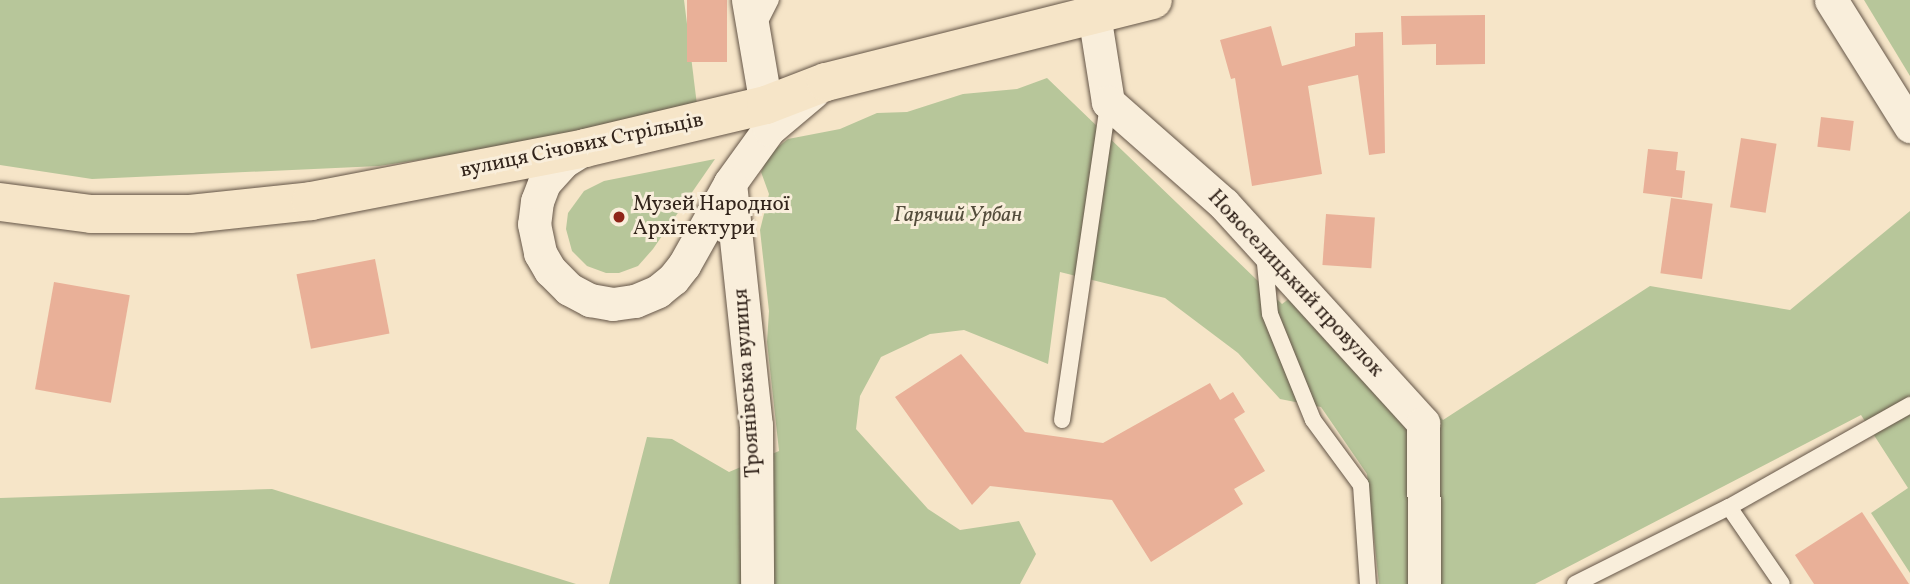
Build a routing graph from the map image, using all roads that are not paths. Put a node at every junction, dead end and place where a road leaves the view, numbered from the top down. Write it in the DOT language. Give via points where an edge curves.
graph roads {
  1 [pos="748,0"];
  2 [pos="771,0"];
  3 [pos="1153,0"];
  4 [pos="1831,0"];
  5 [pos="1094,14"];
  6 [pos="754,33"];
  7 [pos="826,82"];
  8 [pos="1108,102"];
  9 [pos="766,105"];
  10 [pos="1910,126"];
  11 [pos="584,148"];
  12 [pos="730,183"];
  13 [pos="0,202"];
  14 [pos="1264,248"];
  15 [pos="1910,405"];
  16 [pos="1062,420"];
  17 [pos="1729,507"];
  18 [pos="757,584"];
  19 [pos="1368,584"];
  20 [pos="1424,584"];
  21 [pos="1575,584"];
  22 [pos="1782,584"];
  1 -- 6 [label="street"];
  2 -- 6 [label="lane"];
  3 -- 5 [label="main road, вулиця Січових Стрільців"];
  4 -- 10 [label="street"];
  5 -- 7 [label="main road, вулиця Січових Стрільців"];
  5 -- 8 [label="street"];
  6 -- 9 [label="street"];
  7 -- 9 [label="main road, вулиця Січових Стрільців"];
  7 -- 12 [label="street" via="769,129"];
  8 -- 14 [label="street, Новоселицький провулок" via="1224,204"];
  8 -- 16 [label="lane"];
  9 -- 11 [label="main road, вулиця Січових Стрільців"];
  11 -- 12 [label="street" via="544,183 534,224 540,254 550,270 569,289 590,300 635,301 673,279"];
  11 -- 13 [label="main road, вулиця Січових Стрільців" via="311,201 190,215 91,214"];
  12 -- 18 [label="street, Троянівська вулиця" via="756,425"];
  14 -- 19 [label="lane" via="1270,314 1313,420 1362,485"];
  14 -- 20 [label="street, Новоселицький провулок" via="1423,423"];
  15 -- 17 [label="lane"];
  17 -- 21 [label="lane"];
  17 -- 22 [label="lane"];
}
